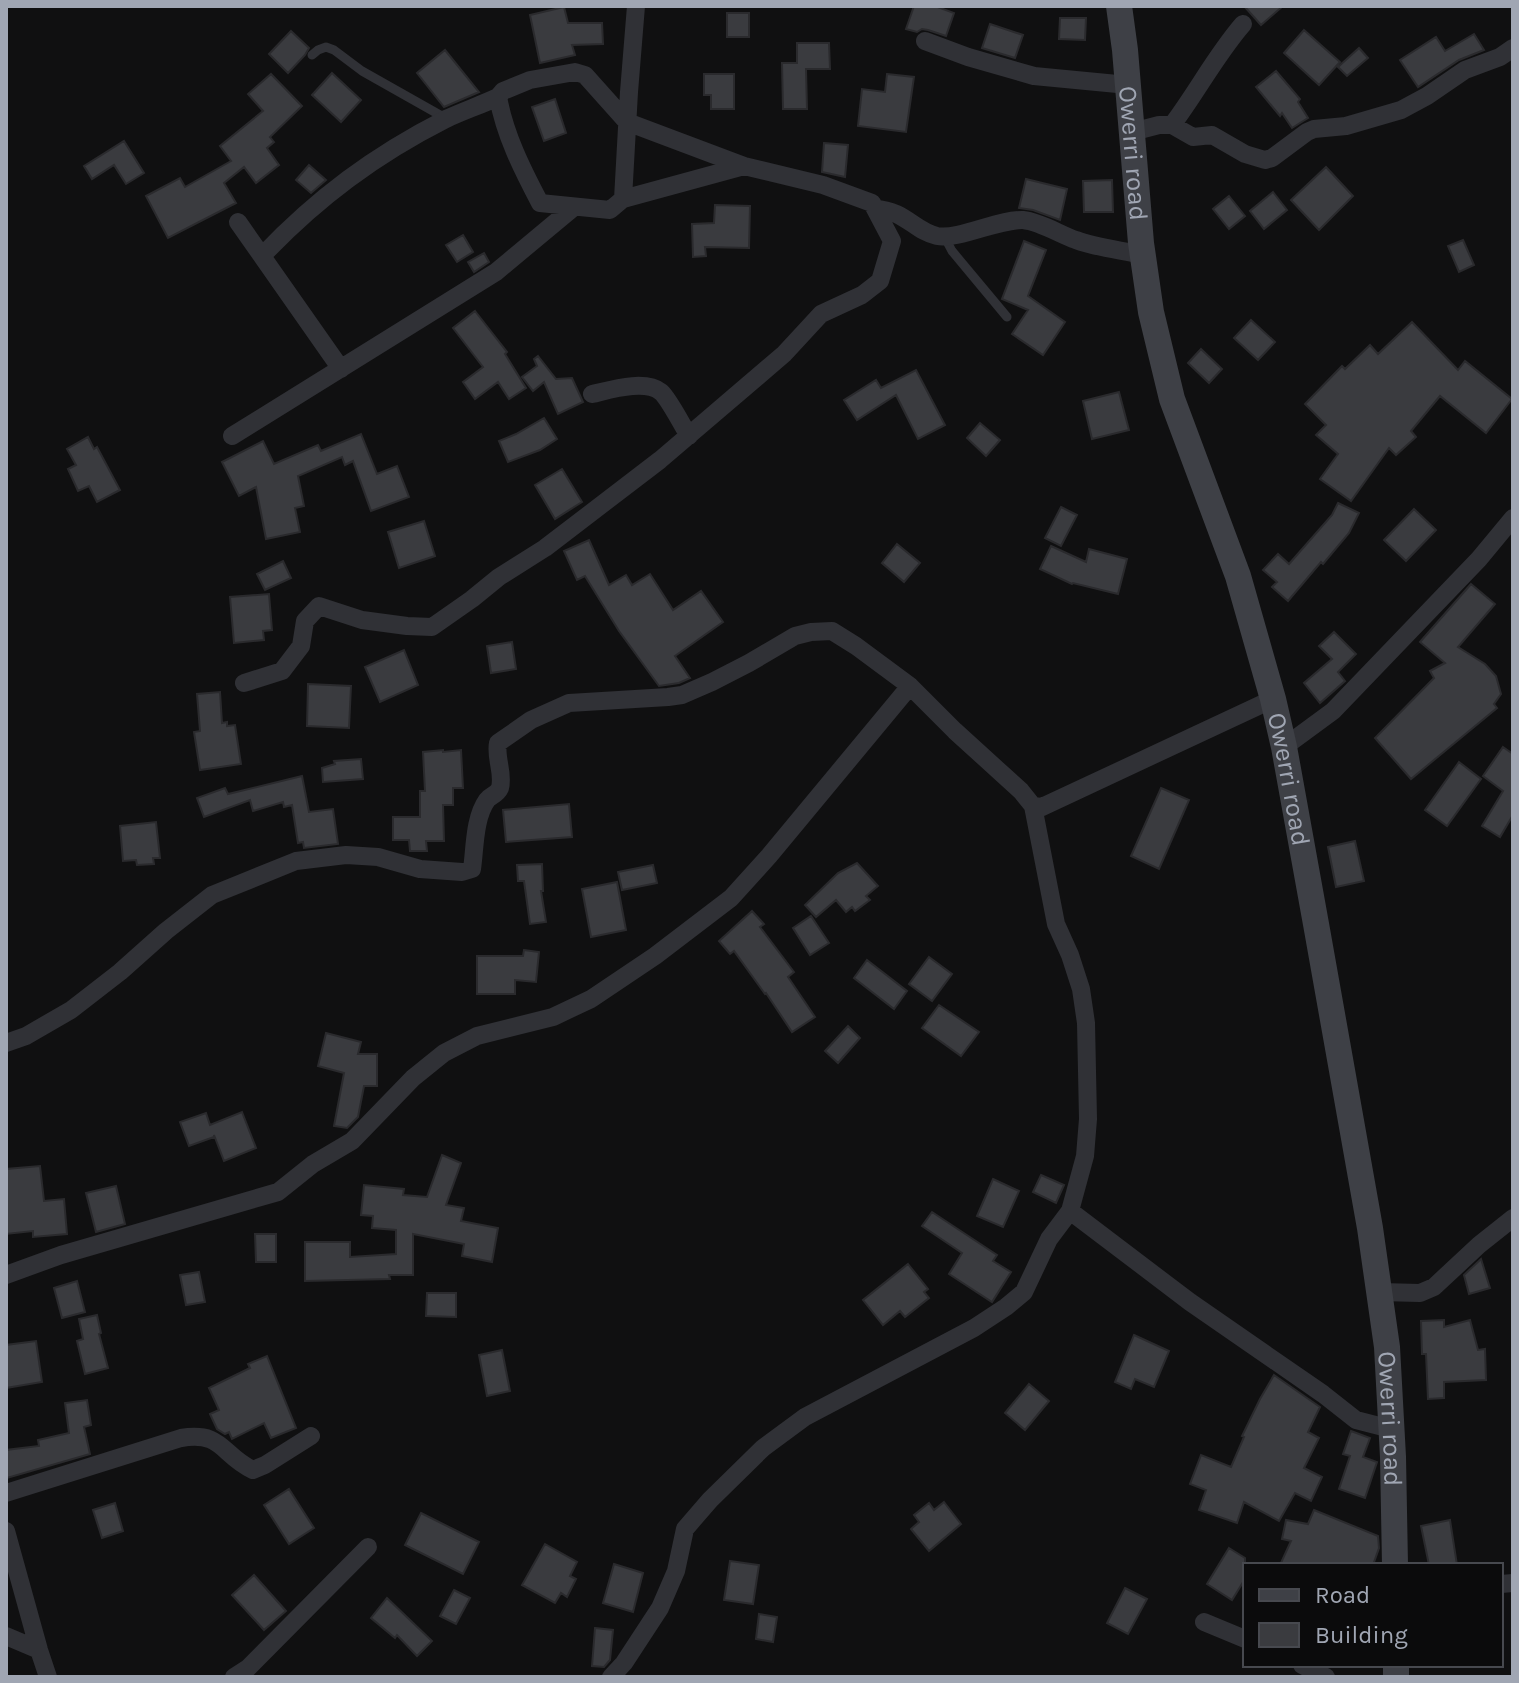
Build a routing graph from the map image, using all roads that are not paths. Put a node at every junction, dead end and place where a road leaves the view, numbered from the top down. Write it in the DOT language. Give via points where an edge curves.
graph roads {
  1 [pos="636,6"];
  2 [pos="1119,6"];
  3 [pos="1243,24"];
  4 [pos="925,41"];
  5 [pos="1513,48"];
  6 [pos="312,55"];
  7 [pos="1128,85"];
  8 [pos="498,97"];
  9 [pos="447,119"];
  10 [pos="627,122"];
  11 [pos="1172,125"];
  12 [pos="1132,132"];
  13 [pos="744,166"];
  14 [pos="623,199"];
  15 [pos="574,207"];
  16 [pos="875,209"];
  17 [pos="238,222"];
  18 [pos="944,236"];
  19 [pos="1143,255"];
  20 [pos="262,256"];
  21 [pos="1007,317"];
  22 [pos="341,369"];
  23 [pos="592,394"];
  24 [pos="232,436"];
  25 [pos="689,436"];
  26 [pos="1513,518"];
  27 [pos="244,683"];
  28 [pos="910,686"];
  29 [pos="1273,699"];
  30 [pos="1284,747"];
  31 [pos="1033,806"];
  32 [pos="6,1043"];
  33 [pos="1070,1211"];
  34 [pos="1513,1218"];
  35 [pos="6,1275"];
  36 [pos="1380,1292"];
  37 [pos="1391,1429"];
  38 [pos="311,1436"];
  39 [pos="6,1493"];
  40 [pos="6,1531"];
  41 [pos="368,1547"];
  42 [pos="1395,1563"];
  43 [pos="1204,1622"];
  44 [pos="6,1636"];
  45 [pos="1243,1638"];
  46 [pos="39,1650"];
  47 [pos="1306,1667"];
  48 [pos="48,1677"];
  49 [pos="234,1677"];
  50 [pos="611,1677"];
  51 [pos="1326,1677"];
  1 -- 10 [label="street"];
  2 -- 7 [label="main road, Owerri road"];
  3 -- 11 [label="street"];
  4 -- 7 [label="street" via="1034,76"];
  5 -- 11 [label="street" via="1401,110 1309,130 1265,160 1212,135 1193,137"];
  6 -- 9 [label="lane" via="326,47 334,50"];
  7 -- 12 [label="main road, Owerri road"];
  8 -- 9 [label="street"];
  8 -- 10 [label="street" via="530,80 575,72 585,75"];
  8 -- 15 [label="street" via="521,168 540,203"];
  9 -- 20 [label="street" via="352,175"];
  10 -- 13 [label="street"];
  10 -- 14 [label="street"];
  11 -- 12 [label="street"];
  12 -- 19 [label="main road, Owerri road"];
  13 -- 14 [label="street"];
  13 -- 16 [label="street" via="823,185 872,203"];
  14 -- 15 [label="street" via="610,210"];
  15 -- 22 [label="street" via="496,272"];
  16 -- 18 [label="street" via="897,213 932,235"];
  16 -- 25 [label="street" via="892,241 880,281 821,314 784,354"];
  17 -- 20 [label="street"];
  18 -- 19 [label="street" via="1022,220 1079,242"];
  18 -- 21 [label="lane"];
  19 -- 29 [label="main road, Owerri road" via="1172,399 1238,576"];
  20 -- 22 [label="street"];
  22 -- 24 [label="street"];
  23 -- 25 [label="street" via="633,386 661,392"];
  25 -- 27 [label="street" via="432,627 362,620 319,606 305,621 301,646 282,671"];
  26 -- 30 [label="street" via="1333,711"];
  28 -- 31 [label="street"];
  28 -- 32 [label="street" via="832,631 811,632 682,695 569,703 498,743 501,785 487,799 478,822 472,869 420,869 346,855 296,861 212,895 71,1010"];
  28 -- 35 [label="street" via="731,898 591,999 553,1017 477,1036 444,1053 352,1141 278,1192"];
  29 -- 30 [label="main road, Owerri road"];
  29 -- 31 [label="street" via="1042,807"];
  30 -- 36 [label="main road, Owerri road"];
  31 -- 33 [label="street" via="1056,924 1081,989 1086,1023 1085,1156"];
  33 -- 37 [label="street" via="1356,1420"];
  33 -- 50 [label="street" via="1049,1239 1024,1292 1006,1307 805,1417 763,1448 710,1500 685,1529 676,1571 660,1608"];
  34 -- 36 [label="street" via="1434,1287 1420,1293"];
  36 -- 37 [label="main road, Owerri road"];
  37 -- 42 [label="main road, Owerri road"];
  38 -- 39 [label="street" via="253,1470 206,1436 196,1436"];
  40 -- 46 [label="street"];
  41 -- 49 [label="street"];
  43 -- 45 [label="street"];
  44 -- 46 [label="street"];
  46 -- 48 [label="street"];
  47 -- 51 [label="street"];
}
